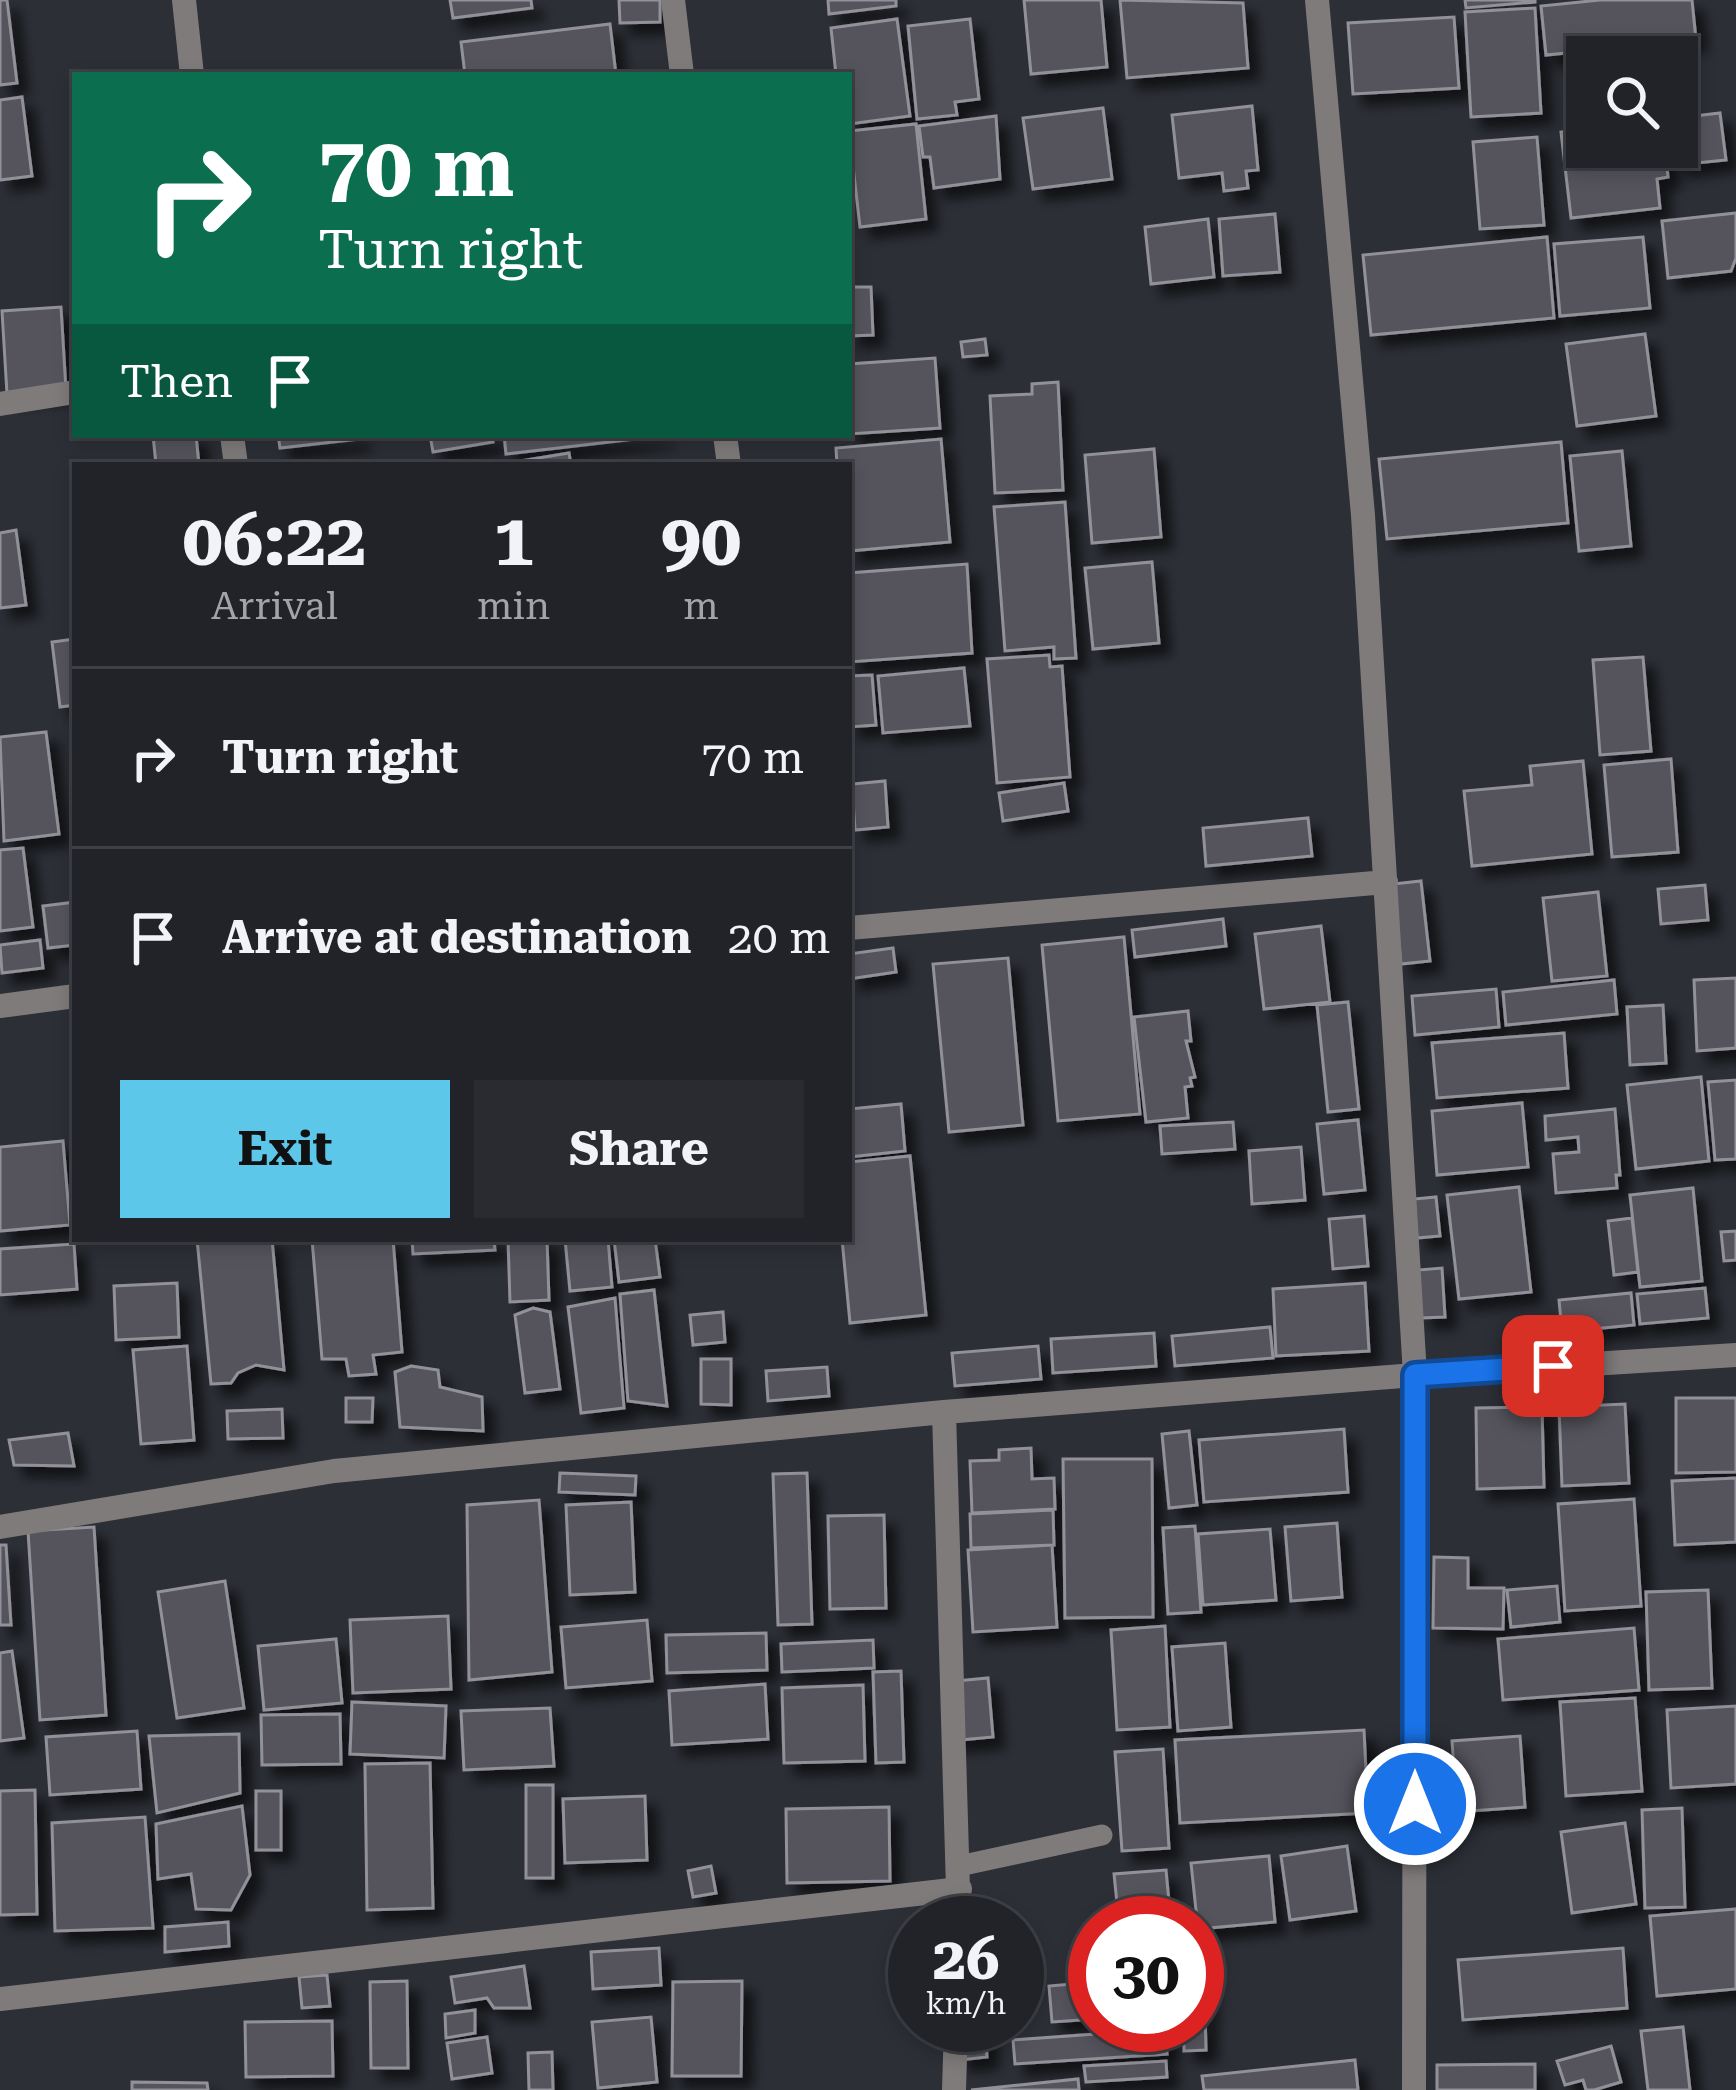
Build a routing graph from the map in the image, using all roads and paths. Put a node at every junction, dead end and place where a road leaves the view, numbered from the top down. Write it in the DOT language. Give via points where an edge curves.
graph roads {
  1 [pos="184,0"];
  2 [pos="674,0"];
  3 [pos="1317,0"];
  4 [pos="192,72"];
  5 [pos="682,72"];
  6 [pos="72,392"];
  7 [pos="0,404"];
  8 [pos="1386,882"];
  9 [pos="852,928"];
  10 [pos="72,996"];
  11 [pos="0,1006"];
  12 [pos="1736,1355"];
  13 [pos="1415,1375"];
  14 [pos="944,1412"];
  15 [pos="0,1527"];
  16 [pos="1102,1835"];
  17 [pos="959,1878"];
  18 [pos="959,1896"];
  19 [pos="0,1999"];
  20 [pos="955,2052"];
  21 [pos="954,2090"];
  22 [pos="1414,2090"];
  1 -- 4 [label="street"];
  2 -- 5 [label="street"];
  3 -- 8 [label="street"];
  6 -- 7 [label="street"];
  8 -- 9 [label="street"];
  8 -- 13 [label="street"];
  10 -- 11 [label="street"];
  12 -- 13 [label="street"];
  13 -- 14 [label="street"];
  13 -- 22 [label="street"];
  14 -- 15 [label="street" via="334,1471"];
  14 -- 17 [label="street"];
  16 -- 17 [label="lane"];
  17 -- 18 [label="street"];
  17 -- 19 [label="street"];
  20 -- 21 [label="street"];
}
